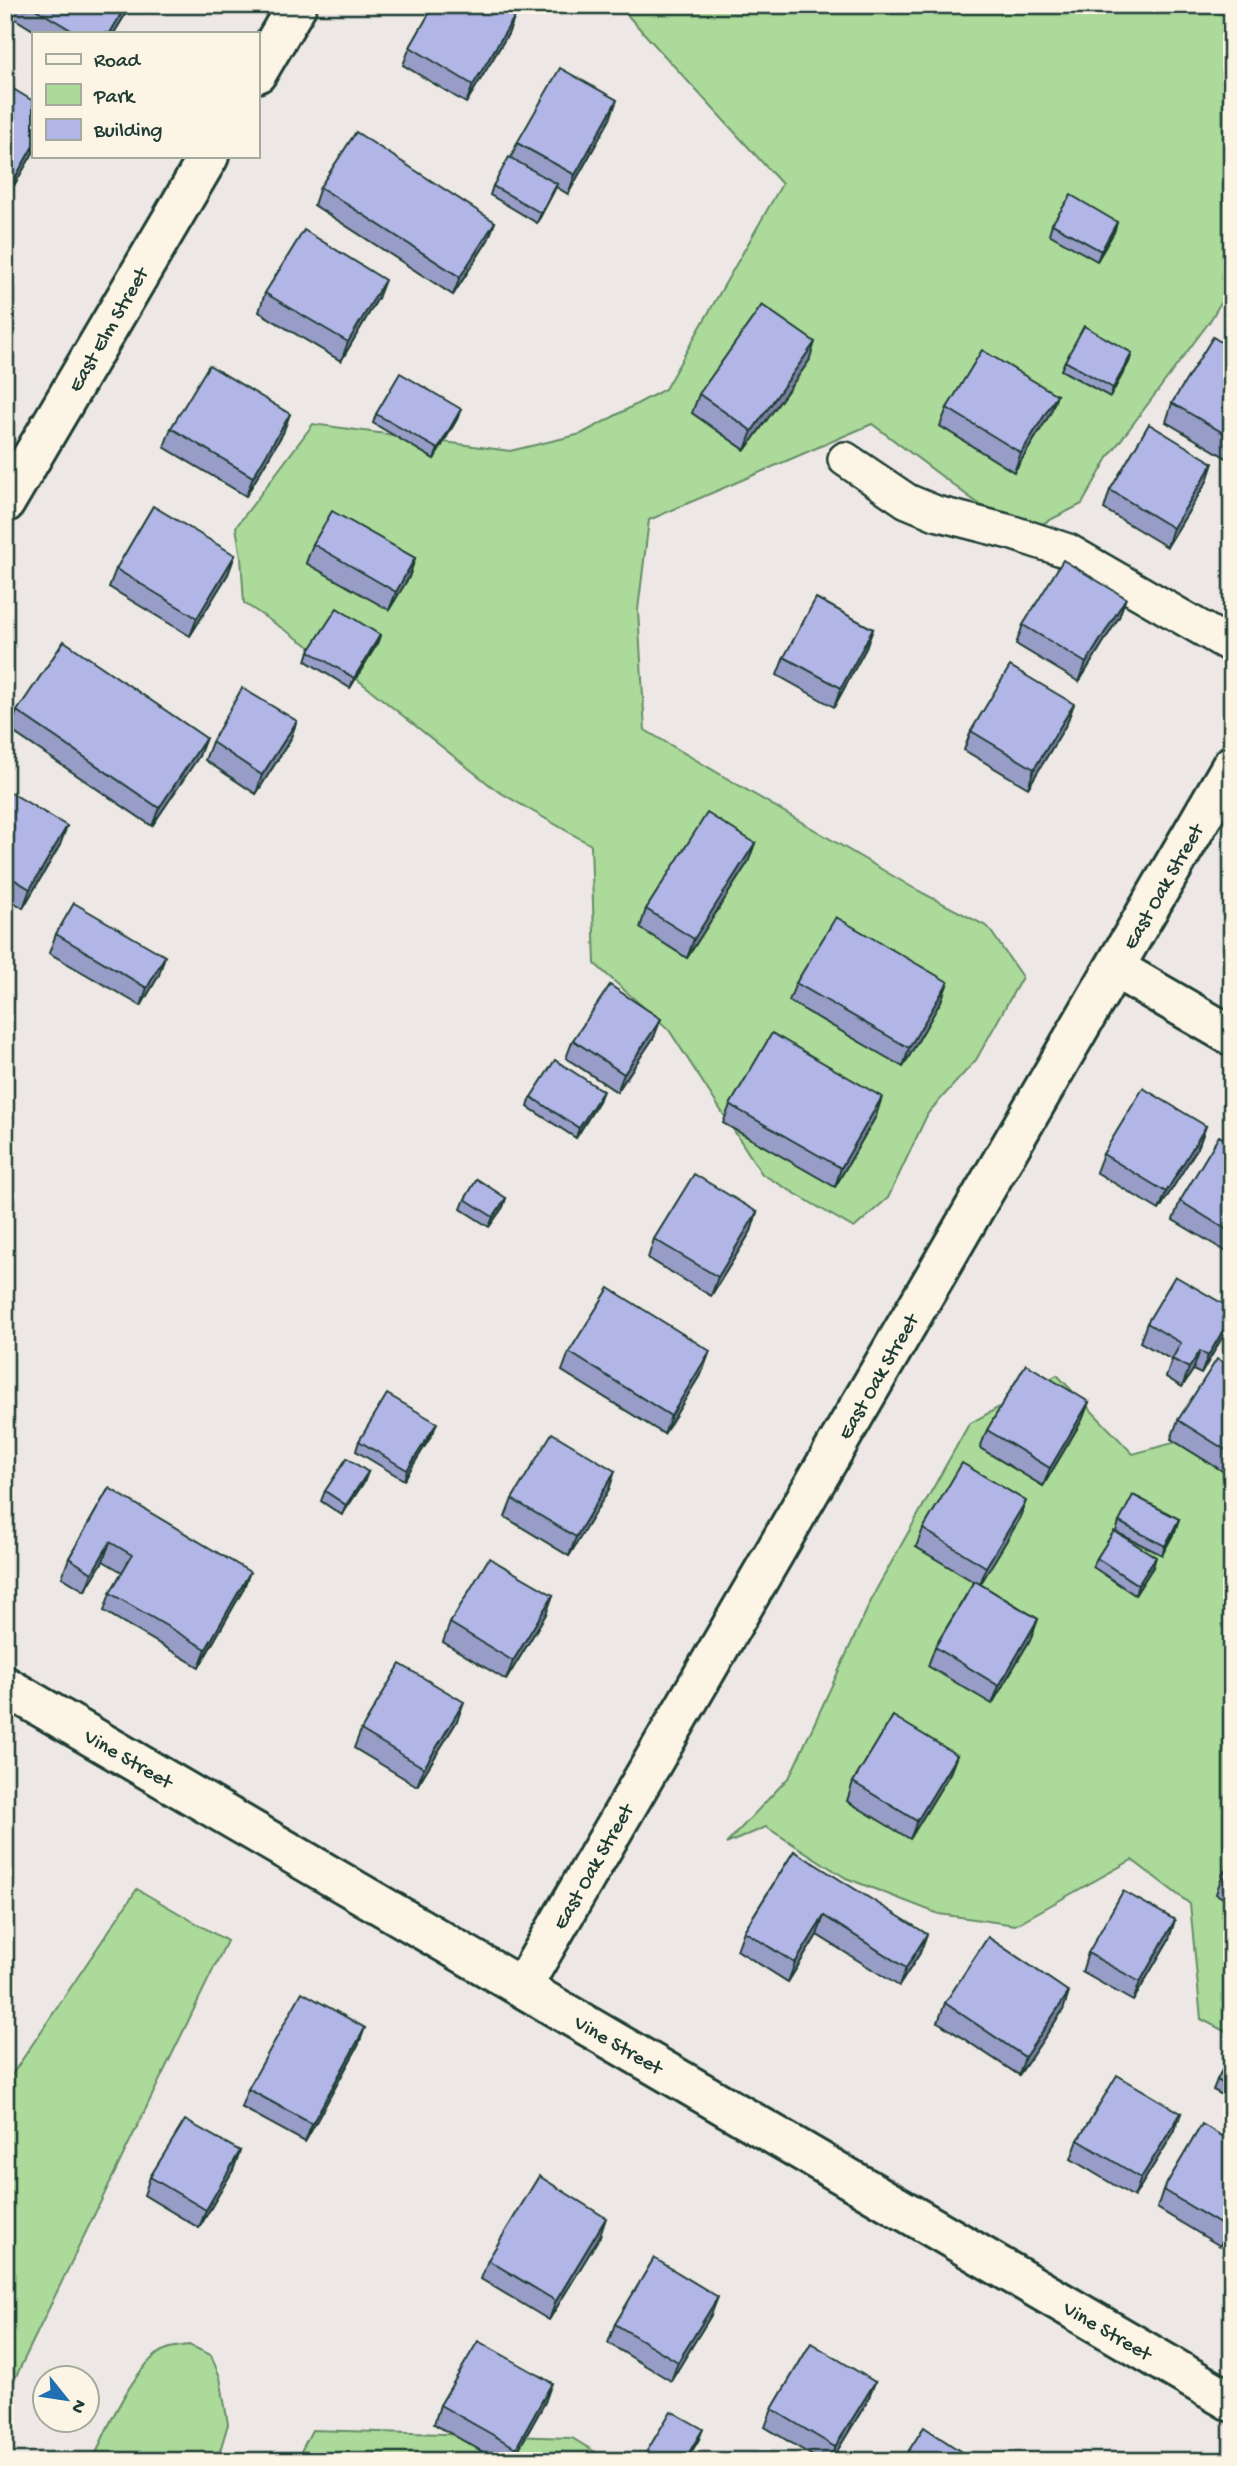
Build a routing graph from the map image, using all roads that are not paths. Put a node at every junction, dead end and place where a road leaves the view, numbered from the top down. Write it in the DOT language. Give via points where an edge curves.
graph roads {
  1 [pos="297,5"];
  2 [pos="259,71"];
  3 [pos="208,158"];
  4 [pos="845,459"];
  5 [pos="5,503"];
  6 [pos="1232,646"];
  7 [pos="1232,765"];
  8 [pos="1115,968"];
  9 [pos="1232,1036"];
  10 [pos="5,1686"];
  11 [pos="522,1987"];
  12 [pos="1232,2402"];
  1 -- 2 [label="street"];
  3 -- 5 [label="street, East Elm Street"];
  4 -- 6 [label="lane" via="907,501 936,513 1068,551"];
  7 -- 8 [label="street, East Oak Street"];
  8 -- 9 [label="street"];
  8 -- 11 [label="street, East Oak Street"];
  10 -- 11 [label="street, Vine Street"];
  11 -- 12 [label="street, Vine Street"];
}
